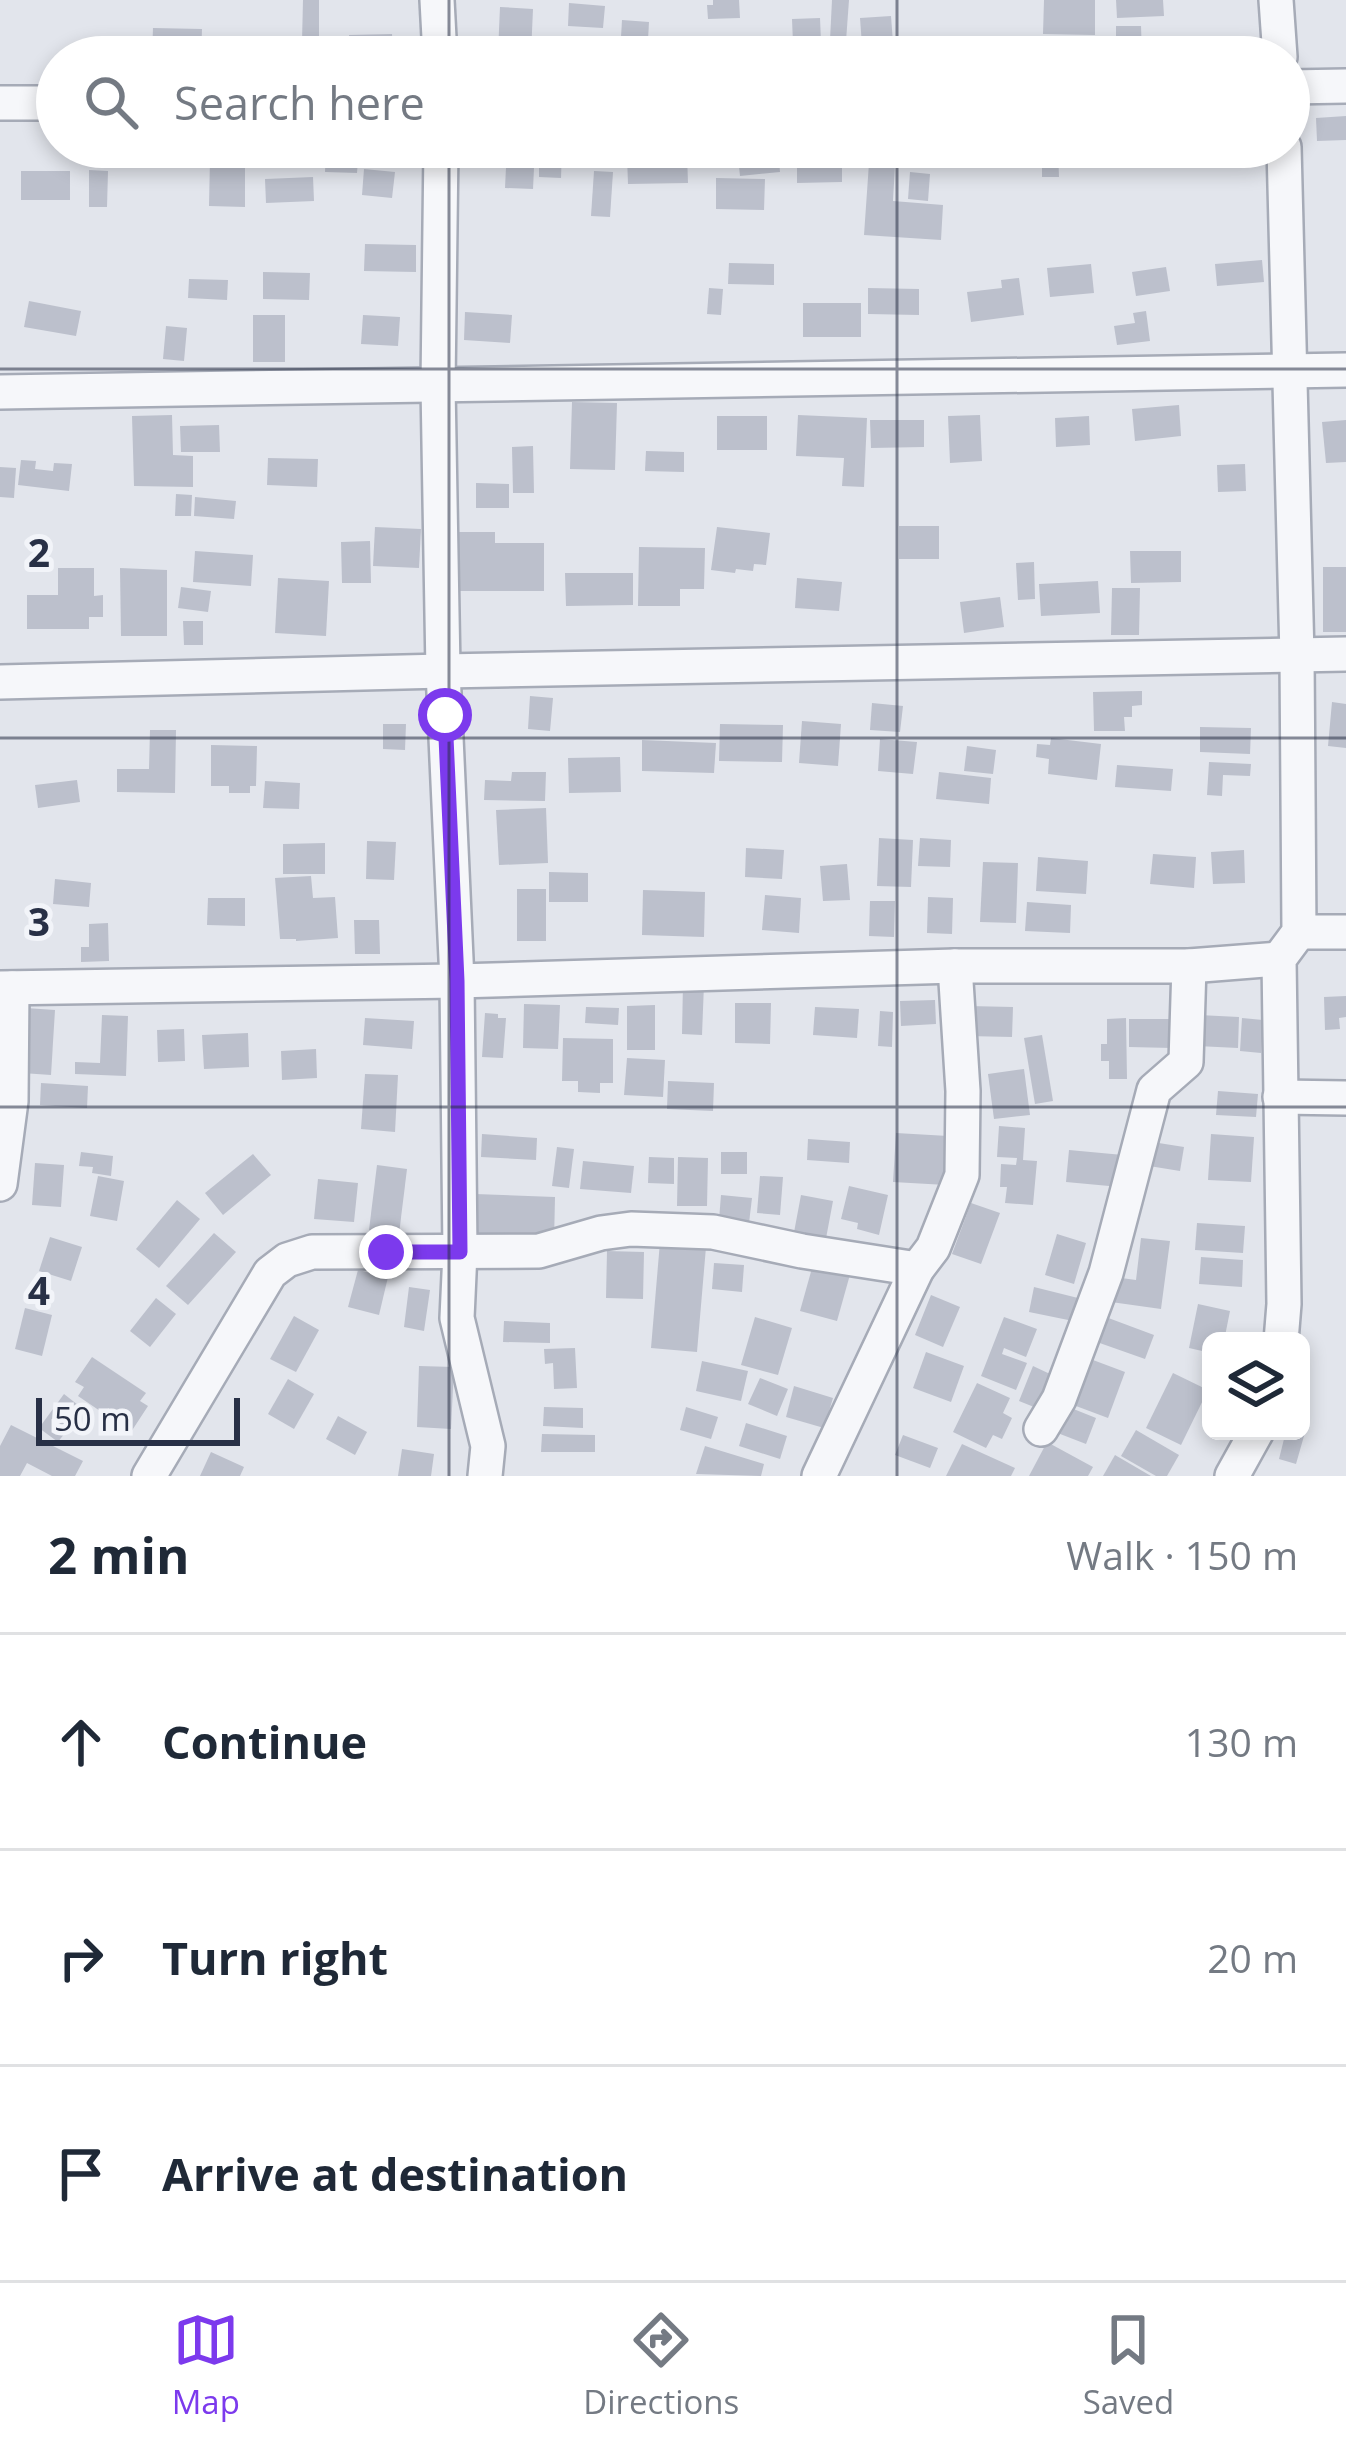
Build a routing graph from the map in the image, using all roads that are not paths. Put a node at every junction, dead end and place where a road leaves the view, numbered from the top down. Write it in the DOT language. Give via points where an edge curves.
graph roads {
  1 [pos="437,0"];
  2 [pos="1276,0"];
  3 [pos="439,36"];
  4 [pos="1279,36"];
  5 [pos="1346,86"];
  6 [pos="1310,87"];
  7 [pos="36,103"];
  8 [pos="0,104"];
  9 [pos="441,168"];
  10 [pos="1285,168"];
  11 [pos="1346,370"];
  12 [pos="1290,371"];
  13 [pos="438,385"];
  14 [pos="0,392"];
  15 [pos="1346,654"];
  16 [pos="1297,656"];
  17 [pos="443,671"];
  18 [pos="0,682"];
  19 [pos="1346,932"];
  20 [pos="1289,945"];
  21 [pos="955,966"];
  22 [pos="1190,966"];
  23 [pos="457,981"];
  24 [pos="6,988"];
  25 [pos="1280,1097"];
  26 [pos="1346,1098"];
  27 [pos="0,1184"];
  28 [pos="460,1252"];
  29 [pos="916,1269"];
  30 [pos="1282,1332"];
  31 [pos="1040,1429"];
  32 [pos="1252,1440"];
  33 [pos="148,1476"];
  34 [pos="485,1476"];
  35 [pos="819,1476"];
  36 [pos="1232,1476"];
  1 -- 3 [label="street"];
  2 -- 4 [label="street"];
  5 -- 6 [label="street"];
  7 -- 8 [label="street"];
  9 -- 13 [label="street"];
  10 -- 12 [label="street"];
  11 -- 12 [label="street"];
  12 -- 13 [label="street"];
  12 -- 16 [label="street"];
  13 -- 14 [label="street"];
  13 -- 17 [label="street"];
  15 -- 16 [label="street"];
  16 -- 17 [label="street"];
  16 -- 20 [label="street"];
  17 -- 18 [label="street"];
  17 -- 23 [label="street"];
  19 -- 20 [label="street"];
  20 -- 22 [label="street"];
  20 -- 25 [label="street"];
  21 -- 22 [label="street"];
  21 -- 23 [label="street"];
  21 -- 29 [label="street" via="962,1175 933,1248"];
  22 -- 31 [label="street" via="1186,1062 1154,1090 1106,1273"];
  23 -- 24 [label="street"];
  23 -- 28 [label="street"];
  24 -- 27 [label="street" via="11,1101"];
  25 -- 26 [label="street"];
  25 -- 30 [label="street"];
  28 -- 29 [label="street" via="539,1251 632,1229 713,1232"];
  28 -- 33 [label="street" via="312,1252 287,1260 257,1292"];
  28 -- 34 [label="street" via="457,1318 488,1446"];
  29 -- 35 [label="street"];
  32 -- 36 [label="street"];
}
